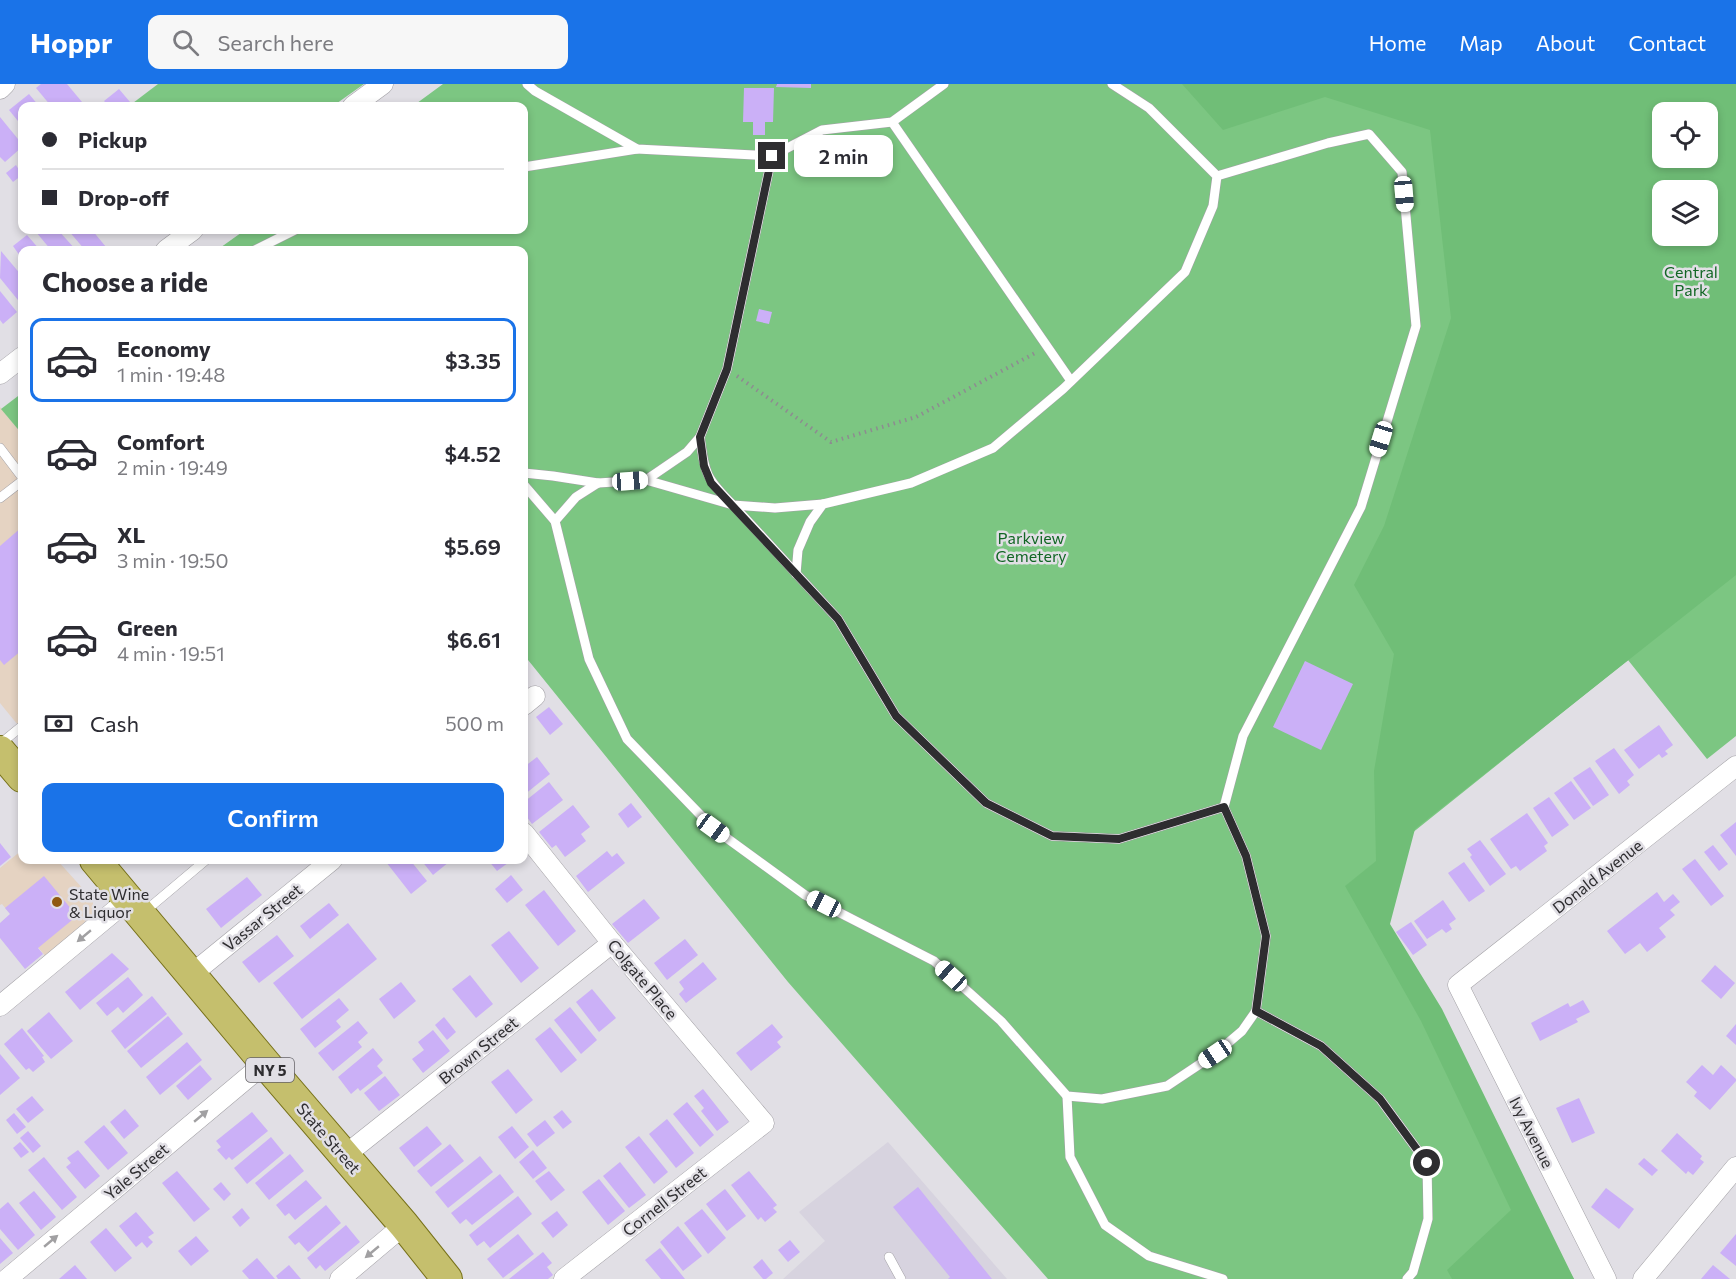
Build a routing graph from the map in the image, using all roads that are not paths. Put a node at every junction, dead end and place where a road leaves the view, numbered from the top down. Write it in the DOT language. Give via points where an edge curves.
graph roads {
  1 [pos="5,84"];
  2 [pos="383,84"];
  3 [pos="527,84"];
  4 [pos="944,84"];
  5 [pos="1112,84"];
  6 [pos="0,89"];
  7 [pos="358,102"];
  8 [pos="892,122"];
  9 [pos="637,149"];
  10 [pos="772,156"];
  11 [pos="528,166"];
  12 [pos="1217,176"];
  13 [pos="188,234"];
  14 [pos="287,234"];
  15 [pos="171,246"];
  16 [pos="263,246"];
  17 [pos="18,360"];
  18 [pos="0,374"];
  19 [pos="1071,381"];
  20 [pos="700,437"];
  21 [pos="0,448"];
  22 [pos="18,473"];
  23 [pos="528,474"];
  24 [pos="646,480"];
  25 [pos="18,482"];
  26 [pos="598,483"];
  27 [pos="528,490"];
  28 [pos="0,498"];
  29 [pos="823,504"];
  30 [pos="733,505"];
  31 [pos="555,521"];
  32 [pos="796,574"];
  33 [pos="18,729"];
  34 [pos="0,744"];
  35 [pos="0,751"];
  36 [pos="1736,766"];
  37 [pos="18,772"];
  38 [pos="1224,807"];
  39 [pos="528,838"];
  40 [pos="98,864"];
  41 [pos="200,864"];
  42 [pos="327,864"];
  43 [pos="135,906"];
  44 [pos="612,943"];
  45 [pos="192,974"];
  46 [pos="1458,985"];
  47 [pos="0,1006"];
  48 [pos="1256,1011"];
  49 [pos="264,1063"];
  50 [pos="1067,1096"];
  51 [pos="764,1123"];
  52 [pos="344,1156"];
  53 [pos="1736,1167"];
  54 [pos="404,1225"];
  55 [pos="889,1257"];
  56 [pos="7,1279"];
  57 [pos="340,1279"];
  58 [pos="447,1279"];
  59 [pos="564,1279"];
  60 [pos="902,1279"];
  61 [pos="1223,1279"];
  62 [pos="1407,1279"];
  63 [pos="1606,1279"];
  64 [pos="1643,1279"];
  1 -- 6 [label="street"];
  2 -- 7 [label="street"];
  3 -- 9 [label="lane"];
  4 -- 8 [label="lane"];
  5 -- 12 [label="lane" via="1149,108"];
  8 -- 10 [label="lane" via="822,130"];
  8 -- 19 [label="lane"];
  9 -- 10 [label="lane"];
  9 -- 11 [label="lane"];
  10 -- 20 [label="lane" via="727,369"];
  12 -- 19 [label="lane" via="1213,206 1185,272"];
  12 -- 38 [label="lane" via="1369,134 1402,172 1416,326 1361,507 1243,736"];
  13 -- 15 [label="street"];
  14 -- 16 [label="lane"];
  17 -- 18 [label="street"];
  19 -- 29 [label="lane" via="993,448 911,483"];
  20 -- 24 [label="lane" via="687,453"];
  20 -- 30 [label="lane" via="711,483"];
  21 -- 22 [label="lane"];
  23 -- 26 [label="lane"];
  24 -- 26 [label="lane"];
  24 -- 30 [label="lane"];
  25 -- 28 [label="lane"];
  26 -- 31 [label="lane" via="576,497"];
  27 -- 31 [label="lane"];
  29 -- 30 [label="lane" via="775,508"];
  29 -- 32 [label="lane" via="798,550"];
  30 -- 32 [label="lane"];
  31 -- 50 [label="lane" via="589,659 627,739 713,828 805,895 934,961 1001,1021"];
  32 -- 38 [label="lane" via="838,619 896,716 986,803 1052,836 1119,839"];
  33 -- 34 [label="lane"];
  35 -- 37 [label="main road"];
  36 -- 46 [label="street, Donald Avenue"];
  38 -- 48 [label="lane" via="1246,856 1266,936"];
  39 -- 44 [label="street, Colgate Place"];
  40 -- 43 [label="main road, State Street / NY 5"];
  41 -- 43 [label="lane"];
  42 -- 45 [label="street, Vassar Street"];
  43 -- 45 [label="main road, State Street / NY 5"];
  43 -- 47 [label="street, one-way"];
  44 -- 51 [label="street, Colgate Place"];
  44 -- 52 [label="street, Brown Street"];
  45 -- 49 [label="main road, State Street / NY 5"];
  46 -- 63 [label="street, Ivy Avenue"];
  48 -- 50 [label="lane" via="1228,1043 1167,1086 1102,1100"];
  48 -- 62 [label="lane" via="1321,1046 1380,1099 1427,1163 1428,1219 1413,1272"];
  49 -- 52 [label="main road, State Street / NY 5"];
  56 -- 49 [label="street, Yale Street, one-way"];
  50 -- 61 [label="lane" via="1070,1157 1105,1225 1149,1256"];
  51 -- 59 [label="street, Cornell Street"];
  52 -- 54 [label="main road, State Street / NY 5"];
  53 -- 64 [label="street"];
  54 -- 57 [label="street, one-way"];
  54 -- 58 [label="main road, State Street / NY 5"];
  55 -- 60 [label="lane"];
}
